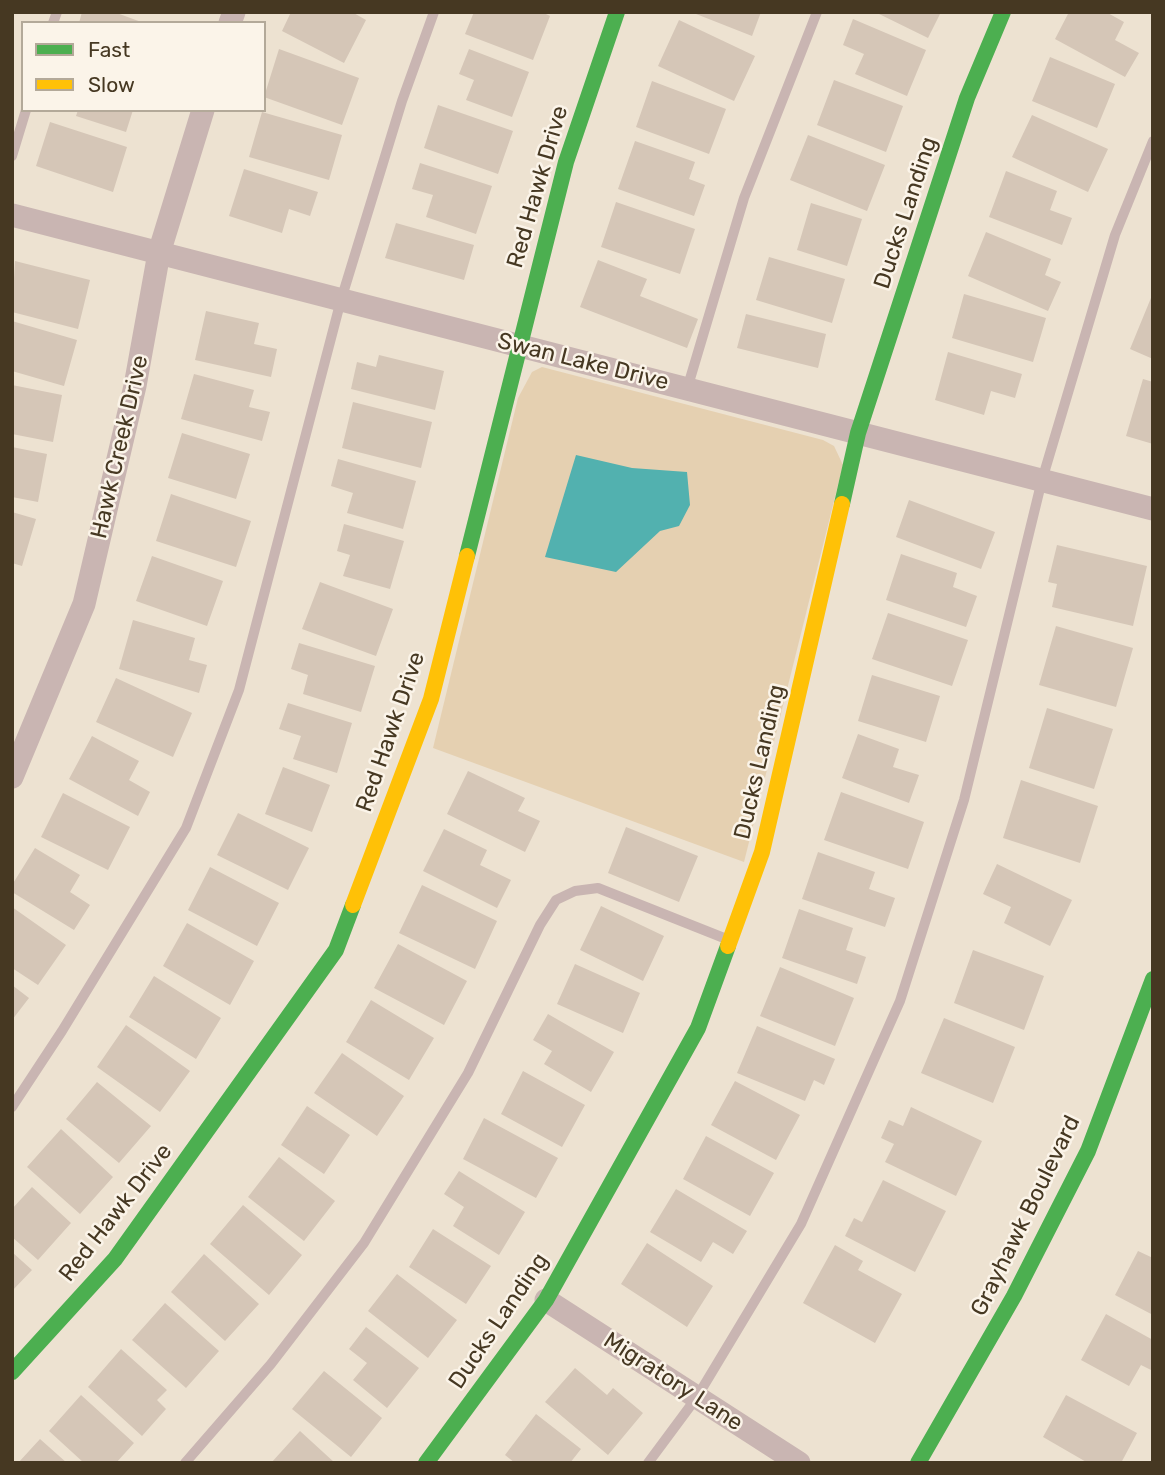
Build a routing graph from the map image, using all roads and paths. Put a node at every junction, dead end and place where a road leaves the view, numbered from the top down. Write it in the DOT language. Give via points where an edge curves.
graph roads {
  1 [pos="434,12"];
  2 [pos="617,12"];
  3 [pos="817,12"];
  4 [pos="1003,12"];
  5 [pos="25,112"];
  6 [pos="202,112"];
  7 [pos="1153,141"];
  8 [pos="12,156"];
  9 [pos="12,215"];
  10 [pos="159,253"];
  11 [pos="341,300"];
  12 [pos="518,345"];
  13 [pos="687,389"];
  14 [pos="858,433"];
  15 [pos="1042,480"];
  16 [pos="1153,509"];
  17 [pos="12,777"];
  18 [pos="730,941"];
  19 [pos="1153,979"];
  20 [pos="12,1107"];
  21 [pos="546,1300"];
  22 [pos="12,1372"];
  23 [pos="697,1397"];
  24 [pos="185,1463"];
  25 [pos="426,1463"];
  26 [pos="648,1463"];
  27 [pos="799,1463"];
  28 [pos="918,1463"];
  1 -- 11 [label="lane"];
  2 -- 12 [label="street, Red Hawk Drive" via="566,162"];
  3 -- 13 [label="lane" via="744,198"];
  4 -- 14 [label="street, Ducks Landing" via="967,98"];
  5 -- 8 [label="lane"];
  6 -- 10 [label="street, Hawk Creek Drive"];
  7 -- 15 [label="lane" via="1115,235"];
  9 -- 10 [label="street, Swan Lake Drive"];
  10 -- 11 [label="street, Swan Lake Drive"];
  10 -- 17 [label="street, Hawk Creek Drive" via="135,386 84,604"];
  11 -- 12 [label="street, Swan Lake Drive"];
  11 -- 20 [label="lane" via="239,690 186,828"];
  12 -- 13 [label="street, Swan Lake Drive"];
  12 -- 22 [label="street, Red Hawk Drive" via="431,699 336,950 115,1259"];
  13 -- 14 [label="street, Swan Lake Drive"];
  14 -- 15 [label="street, Swan Lake Drive"];
  14 -- 18 [label="street, Ducks Landing" via="762,852"];
  15 -- 16 [label="street, Swan Lake Drive"];
  15 -- 23 [label="lane" via="964,800 900,1001 801,1224"];
  18 -- 21 [label="street, Ducks Landing" via="698,1028"];
  18 -- 24 [label="lane" via="598,888 556,900 468,1073 364,1242 271,1364"];
  19 -- 28 [label="street, Grayhawk Boulevard" via="1088,1150 1014,1296"];
  21 -- 23 [label="street, Migratory Lane"];
  21 -- 25 [label="street, Ducks Landing"];
  23 -- 26 [label="lane"];
  23 -- 27 [label="street, Migratory Lane"];
}
